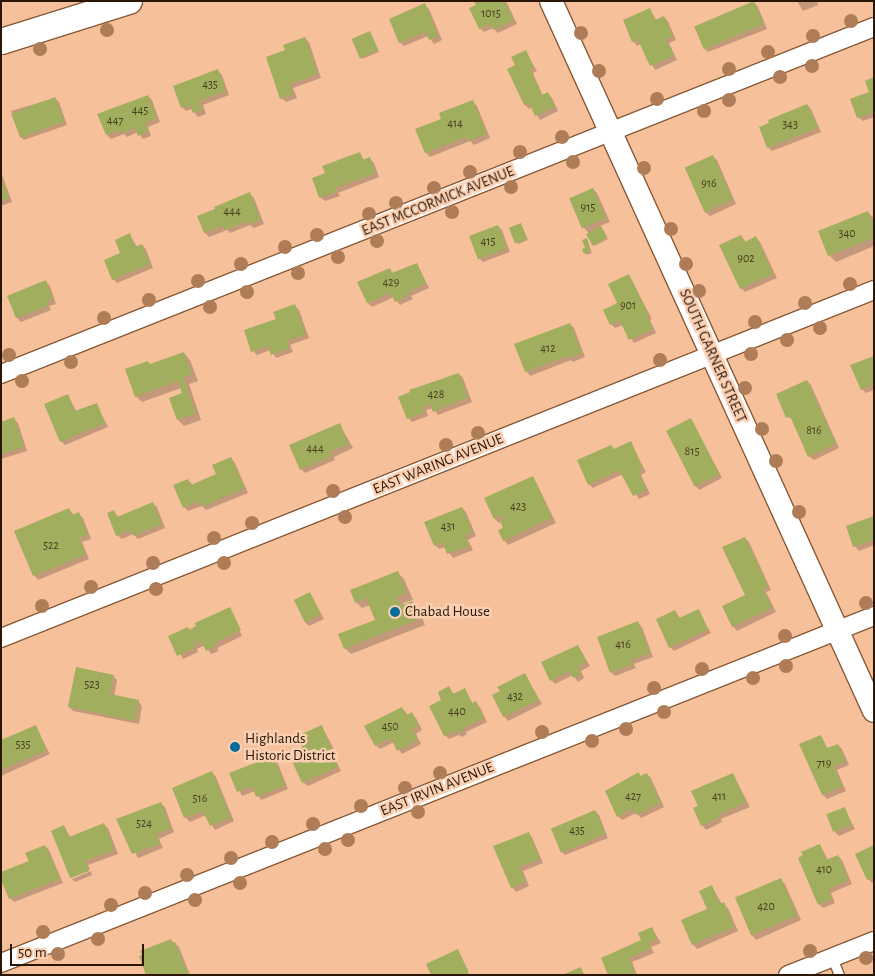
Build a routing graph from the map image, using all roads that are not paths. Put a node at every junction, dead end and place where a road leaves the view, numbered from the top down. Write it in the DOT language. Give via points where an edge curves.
graph roads {
  1 [pos="129,1"];
  2 [pos="551,1"];
  3 [pos="874,27"];
  4 [pos="1,41"];
  5 [pos="610,132"];
  6 [pos="874,290"];
  7 [pos="712,355"];
  8 [pos="1,374"];
  9 [pos="874,616"];
  10 [pos="837,630"];
  11 [pos="1,638"];
  12 [pos="874,711"];
  13 [pos="874,941"];
  14 [pos="832,957"];
  15 [pos="1,963"];
  16 [pos="788,975"];
  17 [pos="839,975"];
  1 -- 4 [label="main road"];
  2 -- 5 [label="street, SOUTH GARNER STREET"];
  3 -- 5 [label="street, EAST MCCORMICK AVENUE"];
  5 -- 7 [label="street, SOUTH GARNER STREET"];
  5 -- 8 [label="street, EAST MCCORMICK AVENUE"];
  6 -- 7 [label="street, EAST WARING AVENUE"];
  7 -- 10 [label="street, SOUTH GARNER STREET"];
  7 -- 11 [label="street, EAST WARING AVENUE"];
  9 -- 10 [label="street, EAST IRVIN AVENUE"];
  10 -- 12 [label="street, SOUTH GARNER STREET"];
  10 -- 15 [label="street, EAST IRVIN AVENUE"];
  13 -- 14 [label="street"];
  14 -- 16 [label="street"];
  14 -- 17 [label="lane"];
}
